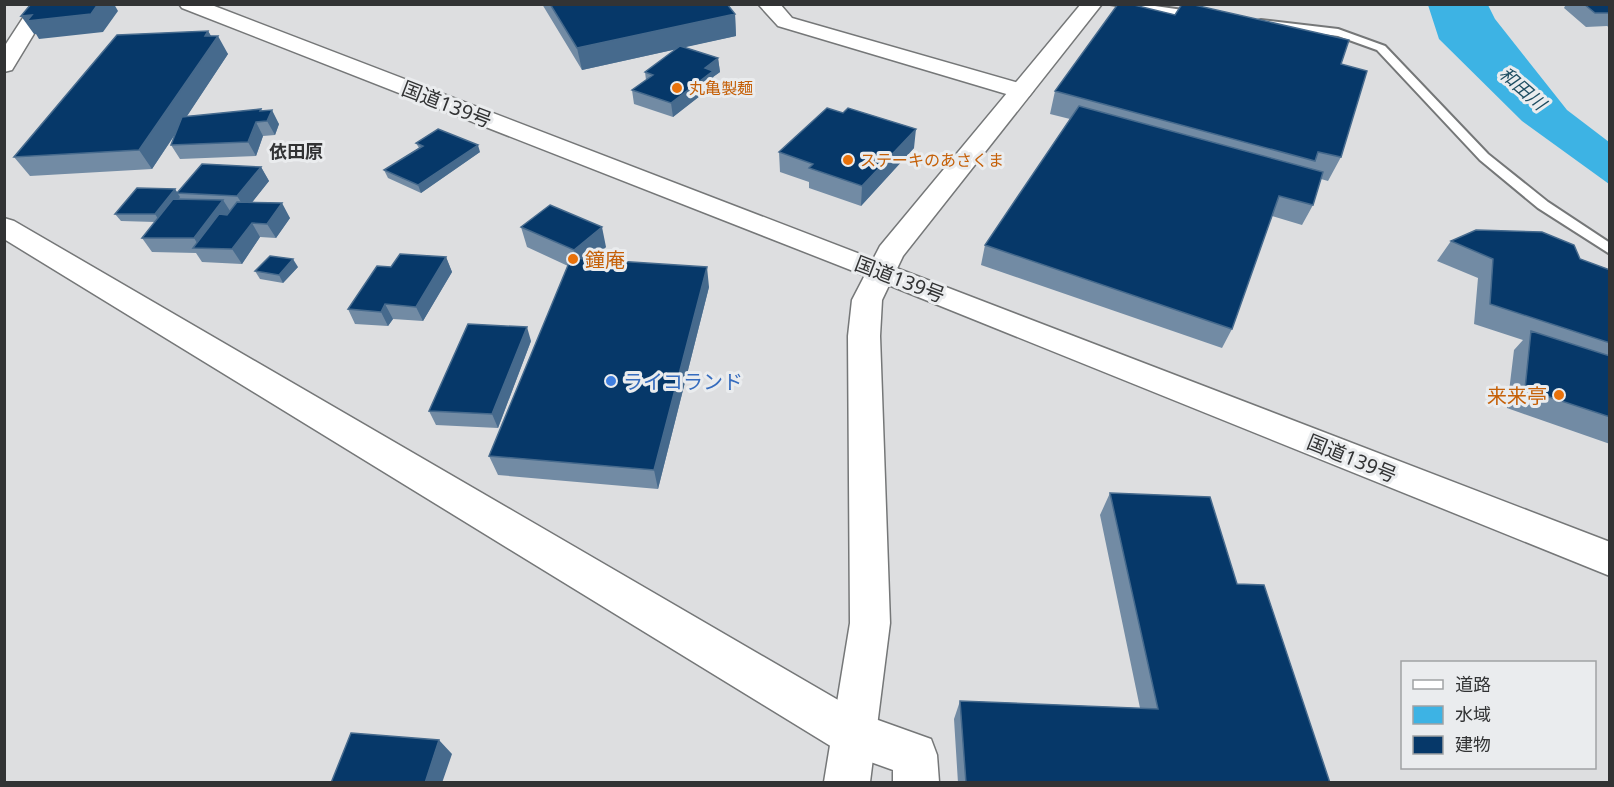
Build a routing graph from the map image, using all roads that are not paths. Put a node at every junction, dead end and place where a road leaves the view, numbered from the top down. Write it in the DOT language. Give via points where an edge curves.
graph roads {
  1 [pos="42,4"];
  2 [pos="189,4"];
  3 [pos="768,4"];
  4 [pos="1092,4"];
  5 [pos="1115,4"];
  6 [pos="1206,16"];
  7 [pos="1252,22"];
  8 [pos="4,65"];
  9 [pos="1020,91"];
  10 [pos="4,227"];
  11 [pos="1610,250"];
  12 [pos="881,271"];
  13 [pos="1610,559"];
  14 [pos="853,734"];
  15 [pos="847,783"];
  16 [pos="916,783"];
  1 -- 8 [label="main road"];
  2 -- 12 [label="main road, 国道139号"];
  3 -- 9 [label="main road" via="785,22"];
  4 -- 9 [label="main road"];
  5 -- 6 [label="lane"];
  7 -- 11 [label="lane" via="1343,33 1381,48 1484,157 1543,205"];
  9 -- 12 [label="main road" via="920,213 890,252"];
  10 -- 14 [label="main road"];
  12 -- 13 [label="main road, 国道139号"];
  12 -- 14 [label="main road" via="867,300 864,336 870,623"];
  14 -- 15 [label="main road"];
  14 -- 16 [label="main road" via="915,756"];
}
